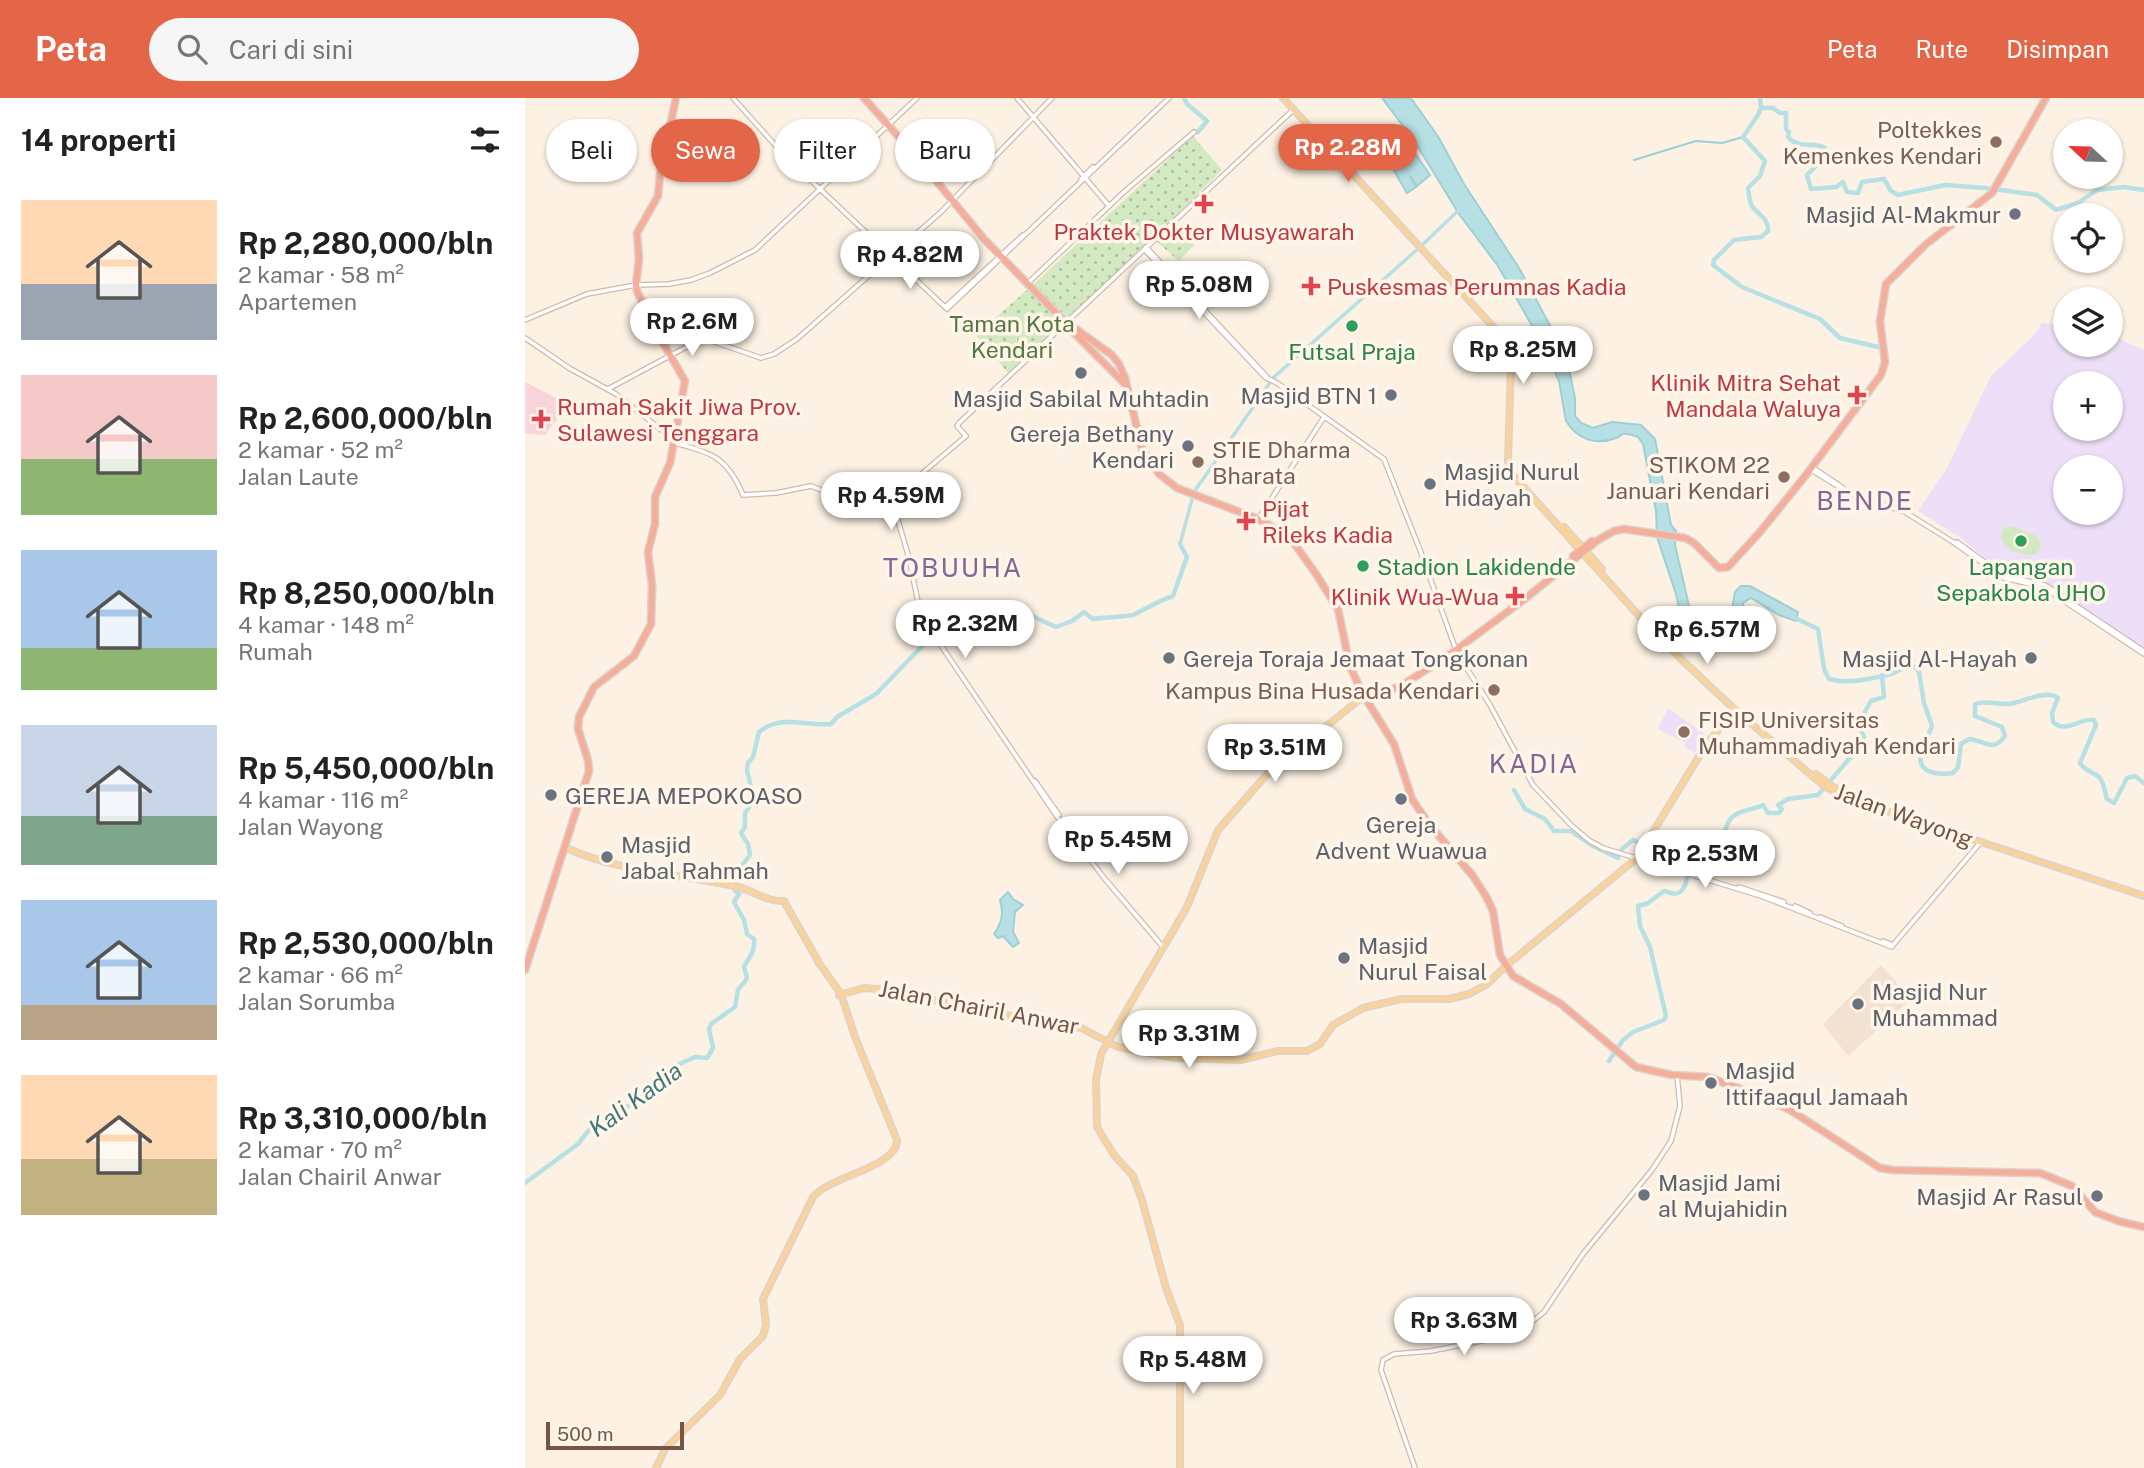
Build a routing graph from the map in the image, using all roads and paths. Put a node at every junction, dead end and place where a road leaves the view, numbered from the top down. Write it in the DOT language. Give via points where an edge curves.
graph roads {
  1 [pos="676,98"];
  2 [pos="733,98"];
  3 [pos="863,98"];
  4 [pos="917,98"];
  5 [pos="1017,98"];
  6 [pos="1052,98"];
  7 [pos="1167,98"];
  8 [pos="1285,98"];
  9 [pos="2044,98"];
  10 [pos="1293,109"];
  11 [pos="1033,117"];
  12 [pos="889,125"];
  13 [pos="1194,132"];
  14 [pos="1329,146"];
  15 [pos="1084,178"];
  16 [pos="821,190"];
  17 [pos="952,200"];
  18 [pos="1109,206"];
  19 [pos="1145,248"];
  20 [pos="892,256"];
  21 [pos="1002,256"];
  22 [pos="1028,283"];
  23 [pos="636,285"];
  24 [pos="525,320"];
  25 [pos="1064,320"];
  26 [pos="525,338"];
  27 [pos="671,356"];
  28 [pos="1123,381"];
  29 [pos="608,389"];
  30 [pos="1324,416"];
  31 [pos="673,441"];
  32 [pos="1810,468"];
  33 [pos="893,499"];
  34 [pos="1258,519"];
  35 [pos="1583,550"];
  36 [pos="1455,648"];
  37 [pos="2144,653"];
  38 [pos="1365,697"];
  39 [pos="1732,708"];
  40 [pos="1765,733"];
  41 [pos="1930,825"];
  42 [pos="1980,843"];
  43 [pos="566,848"];
  44 [pos="1637,857"];
  45 [pos="1687,873"];
  46 [pos="2144,894"];
  47 [pos="1164,946"];
  48 [pos="1892,946"];
  49 [pos="1506,965"];
  50 [pos="525,970"];
  51 [pos="839,992"];
  52 [pos="1109,1042"];
  53 [pos="1677,1074"];
  54 [pos="2143,1225"];
  55 [pos="654,1468"];
  56 [pos="1181,1468"];
  57 [pos="1415,1468"];
  1 -- 23 [label="highway" via="658,195 637,233"];
  2 -- 16 [label="street"];
  3 -- 12 [label="highway"];
  4 -- 12 [label="street"];
  5 -- 11 [label="street"];
  6 -- 11 [label="street"];
  7 -- 15 [label="street"];
  8 -- 10 [label="main road"];
  8 -- 14 [label="main road"];
  9 -- 32 [label="highway" via="1990,192 1926,241 1883,286 1879,335 1883,362 1878,375"];
  10 -- 14 [label="main road"];
  10 -- 19 [label="street"];
  11 -- 15 [label="street"];
  11 -- 17 [label="street"];
  12 -- 16 [label="street"];
  12 -- 17 [label="highway"];
  13 -- 18 [label="street"];
  14 -- 35 [label="main road" via="1510,341 1514,353 1512,461 1517,477"];
  15 -- 18 [label="street"];
  15 -- 21 [label="street"];
  16 -- 20 [label="street"];
  16 -- 23 [label="street" via="755,250 732,263 686,281"];
  17 -- 20 [label="street"];
  17 -- 21 [label="highway"];
  18 -- 22 [label="street"];
  19 -- 25 [label="street"];
  19 -- 30 [label="street" via="1268,378"];
  20 -- 21 [label="street" via="946,308"];
  20 -- 27 [label="street" via="803,335 769,356 759,358 703,338"];
  21 -- 22 [label="highway"];
  22 -- 25 [label="highway"];
  23 -- 24 [label="street" via="583,295"];
  23 -- 27 [label="highway"];
  25 -- 28 [label="highway"];
  25 -- 28 [label="highway" via="1112,355"];
  25 -- 33 [label="street" via="958,424 966,435"];
  26 -- 29 [label="street"];
  27 -- 29 [label="street"];
  27 -- 31 [label="highway" via="685,381"];
  28 -- 34 [label="highway" via="1148,462 1167,483"];
  29 -- 31 [label="street"];
  30 -- 34 [label="street"];
  30 -- 36 [label="street" via="1387,465"];
  31 -- 33 [label="street" via="719,458 743,495 811,486 850,500 883,505"];
  31 -- 43 [label="highway" via="655,497 655,524 648,549 651,624 634,656 594,687 579,717 589,771"];
  32 -- 35 [label="highway" via="1726,568 1678,535 1620,527"];
  32 -- 37 [label="street" via="1860,499 1923,521 1997,575 2039,585"];
  33 -- 47 [label="street" via="919,607 937,637 1042,794"];
  34 -- 38 [label="highway" via="1291,539 1335,602 1346,655"];
  35 -- 36 [label="highway"];
  35 -- 39 [label="main road, Jalan Wayong" via="1655,633"];
  35 -- 40 [label="main road, Jalan Wayong" via="1673,647"];
  36 -- 38 [label="highway" via="1405,682"];
  36 -- 44 [label="street" via="1537,788 1584,836 1603,848"];
  38 -- 47 [label="main road" via="1268,773 1220,827 1191,900"];
  38 -- 49 [label="highway" via="1394,740 1412,799 1471,871 1492,907"];
  39 -- 40 [label="main road, Jalan Wayong"];
  39 -- 44 [label="main road, Jalan Chairil Anwar" via="1683,775"];
  40 -- 41 [label="main road, Jalan Wayong" via="1842,796"];
  41 -- 42 [label="main road, Jalan Wayong"];
  41 -- 46 [label="main road, Jalan Wayong"];
  42 -- 46 [label="main road, Jalan Wayong"];
  42 -- 48 [label="street"];
  43 -- 50 [label="highway"];
  43 -- 51 [label="main road" via="594,860 736,887 784,901"];
  44 -- 45 [label="street"];
  44 -- 49 [label="main road, Jalan Chairil Anwar"];
  45 -- 48 [label="street"];
  45 -- 48 [label="street" via="1778,900"];
  47 -- 52 [label="main road"];
  49 -- 52 [label="main road, Jalan Chairil Anwar" via="1489,982 1449,999 1401,999 1367,1007 1333,1025 1319,1044 1307,1051 1277,1051 1241,1060 1195,1059 1131,1051"];
  49 -- 53 [label="highway" via="1518,978 1576,1011 1640,1066"];
  51 -- 52 [label="main road, Jalan Chairil Anwar" via="882,986 1081,1028"];
  51 -- 55 [label="main road, Jalan Chairil Anwar" via="894,1148 814,1192 760,1302 762,1334 737,1357 709,1404 664,1445"];
  52 -- 56 [label="main road" via="1097,1080 1097,1127 1133,1176 1180,1325"];
  53 -- 54 [label="highway" via="1715,1076 1790,1109 1888,1170 2035,1172 2073,1186 2095,1212"];
  53 -- 57 [label="street" via="1680,1106 1671,1141 1544,1312 1501,1337 1394,1354 1383,1360 1381,1370"];
}
